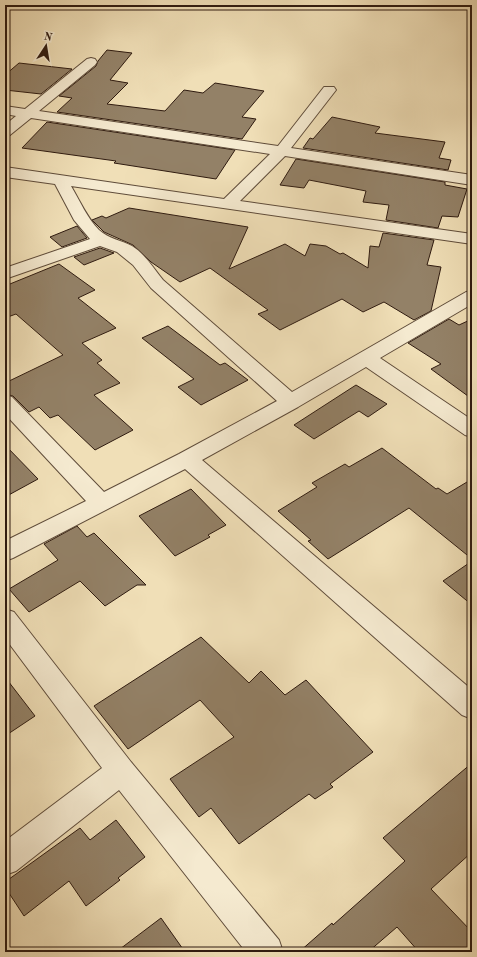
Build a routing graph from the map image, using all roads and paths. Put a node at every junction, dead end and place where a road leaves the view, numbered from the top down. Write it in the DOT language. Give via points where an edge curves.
graph roads {
  1 [pos="92,62"];
  2 [pos="329,90"];
  3 [pos="5,110"];
  4 [pos="28,113"];
  5 [pos="5,132"];
  6 [pos="281,152"];
  7 [pos="5,172"];
  8 [pos="472,180"];
  9 [pos="61,181"];
  10 [pos="228,204"];
  11 [pos="472,239"];
  12 [pos="102,240"];
  13 [pos="5,274"];
  14 [pos="472,296"];
  15 [pos="366,358"];
  16 [pos="5,402"];
  17 [pos="291,402"];
  18 [pos="472,430"];
  19 [pos="187,459"];
  20 [pos="101,503"];
  21 [pos="5,552"];
  22 [pos="5,620"];
  23 [pos="472,707"];
  24 [pos="121,771"];
  25 [pos="5,860"];
  26 [pos="267,952"];
  1 -- 4 [label="street"];
  2 -- 6 [label="street"];
  3 -- 4 [label="street"];
  4 -- 5 [label="street"];
  4 -- 6 [label="street"];
  6 -- 8 [label="street"];
  6 -- 10 [label="street"];
  7 -- 9 [label="street"];
  9 -- 10 [label="street"];
  9 -- 12 [label="street" via="83,221"];
  10 -- 11 [label="street"];
  12 -- 13 [label="street"];
  12 -- 17 [label="street" via="126,250 144,266 157,284"];
  14 -- 15 [label="street"];
  15 -- 17 [label="street"];
  15 -- 18 [label="street"];
  16 -- 20 [label="street"];
  17 -- 19 [label="street"];
  19 -- 20 [label="street"];
  19 -- 23 [label="street"];
  20 -- 21 [label="street"];
  22 -- 24 [label="street"];
  24 -- 25 [label="street"];
  24 -- 26 [label="street"];
}
